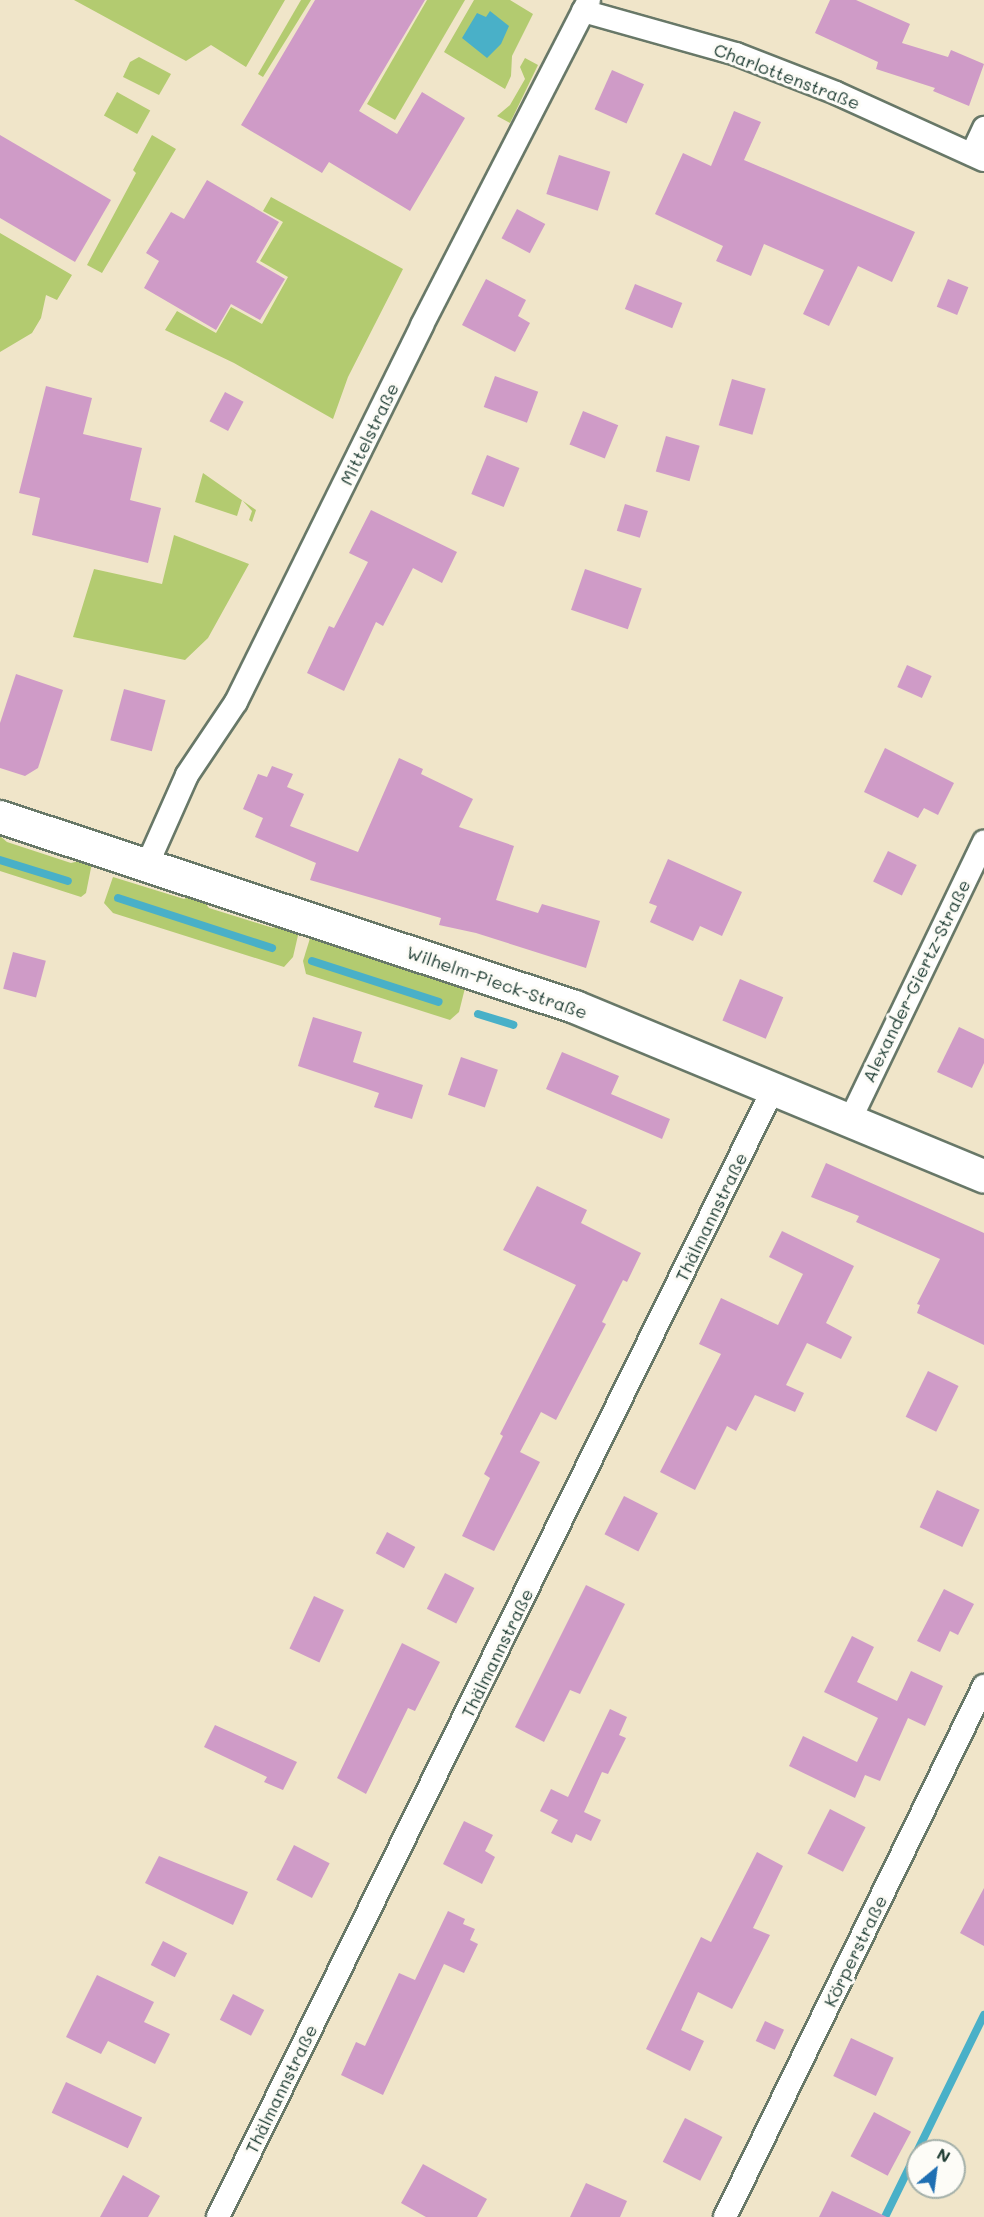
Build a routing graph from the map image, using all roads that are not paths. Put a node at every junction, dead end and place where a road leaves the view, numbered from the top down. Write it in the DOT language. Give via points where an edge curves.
graph roads {
  1 [pos="586,6"];
  2 [pos="984,128"];
  3 [pos="978,157"];
  4 [pos="0,817"];
  5 [pos="984,842"];
  6 [pos="147,865"];
  7 [pos="773,1089"];
  8 [pos="850,1120"];
  9 [pos="984,1176"];
  10 [pos="984,1686"];
  11 [pos="218,2217"];
  12 [pos="725,2217"];
  1 -- 3 [label="street, Charlottenstraße" via="736,54 836,93"];
  1 -- 6 [label="street, Mittelstraße" via="422,325 236,702 187,775"];
  2 -- 3 [label="street"];
  4 -- 6 [label="street, Wilhelm-Pieck-Straße"];
  5 -- 8 [label="street, Alexander-Giertz-Straße"];
  6 -- 7 [label="street, Wilhelm-Pieck-Straße" via="565,1003"];
  7 -- 8 [label="street, Wilhelm-Pieck-Straße"];
  7 -- 11 [label="street, Thälmannstraße"];
  8 -- 9 [label="street, Wilhelm-Pieck-Straße"];
  10 -- 12 [label="street, Körperstraße"];
}
